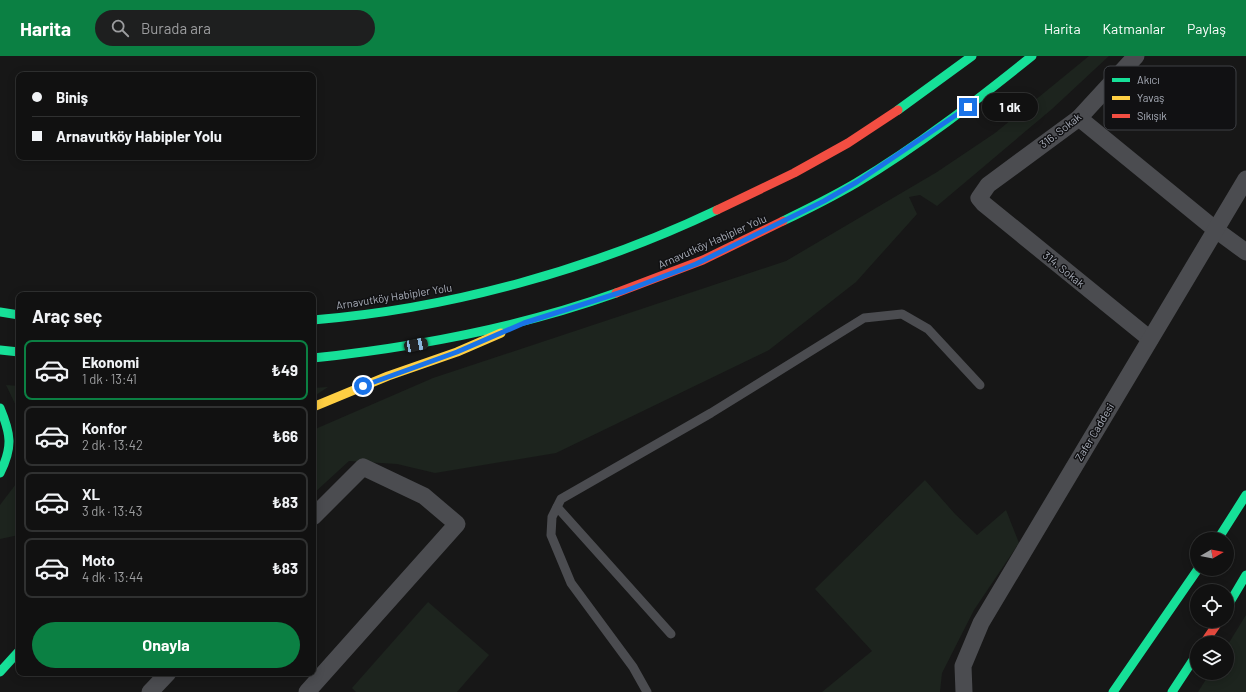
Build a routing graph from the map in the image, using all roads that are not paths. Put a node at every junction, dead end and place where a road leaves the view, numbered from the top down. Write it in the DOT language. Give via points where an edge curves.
graph roads {
  1 [pos="972,56"];
  2 [pos="1032,56"];
  3 [pos="1136,56"];
  4 [pos="1127,66"];
  5 [pos="1104,91"];
  6 [pos="1079,118"];
  7 [pos="1246,179"];
  8 [pos="979,198"];
  9 [pos="1216,230"];
  10 [pos="1246,252"];
  11 [pos="0,312"];
  12 [pos="16,315"];
  13 [pos="316,320"];
  14 [pos="524,323"];
  15 [pos="1150,339"];
  16 [pos="0,350"];
  17 [pos="16,352"];
  18 [pos="316,358"];
  19 [pos="980,385"];
  20 [pos="316,406"];
  21 [pos="0,408"];
  22 [pos="0,473"];
  23 [pos="1246,495"];
  24 [pos="557,507"];
  25 [pos="316,514"];
  26 [pos="1222,532"];
  27 [pos="1246,575"];
  28 [pos="1193,576"];
  29 [pos="1234,595"];
  30 [pos="671,634"];
  31 [pos="16,654"];
  32 [pos="1190,665"];
  33 [pos="0,672"];
  34 [pos="165,676"];
  35 [pos="309,691"];
  36 [pos="150,692"];
  37 [pos="647,692"];
  38 [pos="964,692"];
  39 [pos="1113,692"];
  40 [pos="1172,692"];
  1 -- 13 [label="main road, Arnavutköy Habipler Yolu" via="910,102 848,143 794,173 683,226 624,249 494,291"];
  2 -- 14 [label="main road, Arnavutköy Habipler Yolu" via="957,116 824,201 696,264 625,291"];
  3 -- 4 [label="street, 316. Sokak"];
  5 -- 6 [label="street, 316. Sokak"];
  6 -- 8 [label="street, 316. Sokak" via="988,185"];
  6 -- 9 [label="street"];
  7 -- 9 [label="street, Zafer Caddesi"];
  8 -- 15 [label="street, 314. Sokak"];
  9 -- 10 [label="street"];
  9 -- 15 [label="street, Zafer Caddesi"];
  11 -- 12 [label="main road"];
  14 -- 18 [label="main road, Arnavutköy Habipler Yolu" via="416,345"];
  14 -- 20 [label="main road" via="457,352 388,376"];
  15 -- 38 [label="street, Zafer Caddesi" via="981,623 963,666"];
  16 -- 17 [label="main road"];
  19 -- 24 [label="lane" via="928,329 902,314 864,318 711,413 561,499"];
  21 -- 22 [label="main road" via="11,442 9,457"];
  23 -- 26 [label="main road"];
  24 -- 30 [label="lane"];
  24 -- 37 [label="lane" via="552,517 551,535 571,583 633,667"];
  25 -- 35 [label="street" via="363,467 424,496 457,524"];
  27 -- 29 [label="main road"];
  28 -- 39 [label="main road"];
  31 -- 33 [label="main road"];
  32 -- 40 [label="main road"];
  34 -- 36 [label="street"];
}
